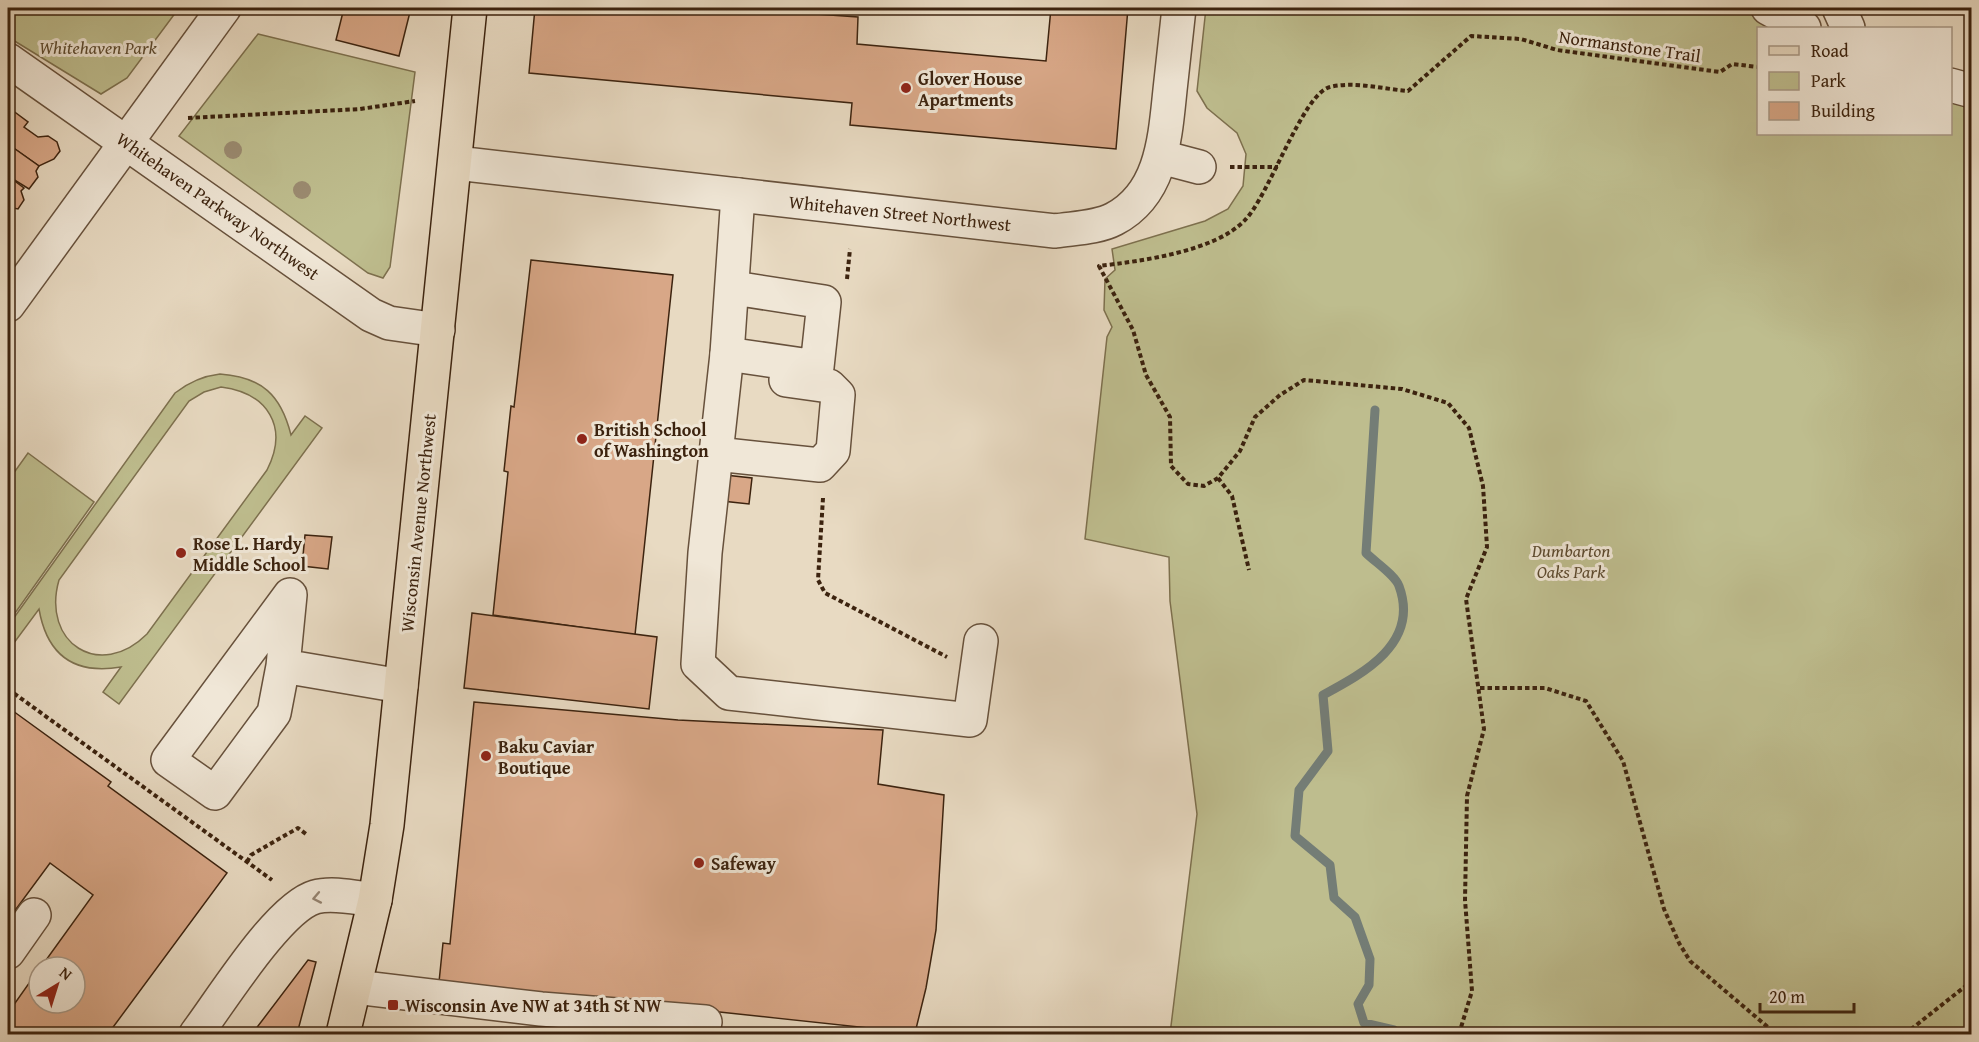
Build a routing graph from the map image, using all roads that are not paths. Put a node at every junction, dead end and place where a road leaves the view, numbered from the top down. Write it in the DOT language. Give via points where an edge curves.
graph roads {
  1 [pos="224,8"];
  2 [pos="470,8"];
  3 [pos="1179,8"];
  4 [pos="1767,8"];
  5 [pos="1839,8"];
  6 [pos="1802,27"];
  7 [pos="1848,27"];
  8 [pos="8,60"];
  9 [pos="1952,86"];
  10 [pos="1971,91"];
  11 [pos="126,141"];
  12 [pos="1161,157"];
  13 [pos="456,163"];
  14 [pos="1199,167"];
  15 [pos="738,195"];
  16 [pos="734,288"];
  17 [pos="8,305"];
  18 [pos="438,330"];
  19 [pos="726,363"];
  20 [pos="716,454"];
  21 [pos="979,657"];
  22 [pos="283,666"];
  23 [pos="401,686"];
  24 [pos="375,900"];
  25 [pos="34,915"];
  26 [pos="8,952"];
  27 [pos="355,987"];
  28 [pos="538,1022"];
  29 [pos="705,1022"];
  30 [pos="196,1035"];
  31 [pos="343,1035"];
  1 -- 11 [label="street"];
  2 -- 13 [label="main road, Wisconsin Avenue Northwest"];
  3 -- 12 [label="street, Whitehaven Street Northwest"];
  4 -- 6 [label="street"];
  5 -- 7 [label="street"];
  8 -- 11 [label="street, Whitehaven Parkway Northwest"];
  9 -- 10 [label="street"];
  11 -- 17 [label="street"];
  11 -- 18 [label="street, Whitehaven Parkway Northwest" via="371,315 402,326"];
  12 -- 14 [label="street"];
  12 -- 15 [label="street, Whitehaven Street Northwest" via="1147,189 1128,210 1104,223 1055,231"];
  13 -- 15 [label="street, Whitehaven Street Northwest"];
  13 -- 18 [label="main road, Wisconsin Avenue Northwest"];
  15 -- 16 [label="street"];
  16 -- 19 [label="street"];
  16 -- 19 [label="street" via="824,302 817,367"];
  18 -- 23 [label="main road, Wisconsin Avenue Northwest"];
  19 -- 20 [label="street"];
  19 -- 20 [label="street" via="829,386 838,395 833,452 820,465"];
  20 -- 21 [label="street" via="698,664 729,693 970,720"];
  22 -- 22 [label="street" via="290,595 168,760 215,793 274,713"];
  22 -- 23 [label="street"];
  23 -- 24 [label="main road, Wisconsin Avenue Northwest"];
  24 -- 27 [label="main road, Wisconsin Avenue Northwest"];
  24 -- 30 [label="street, one-way" via="319,896 298,905 280,922"];
  25 -- 26 [label="street"];
  27 -- 28 [label="street"];
  27 -- 31 [label="main road, Wisconsin Avenue Northwest"];
  28 -- 29 [label="street"];
}
